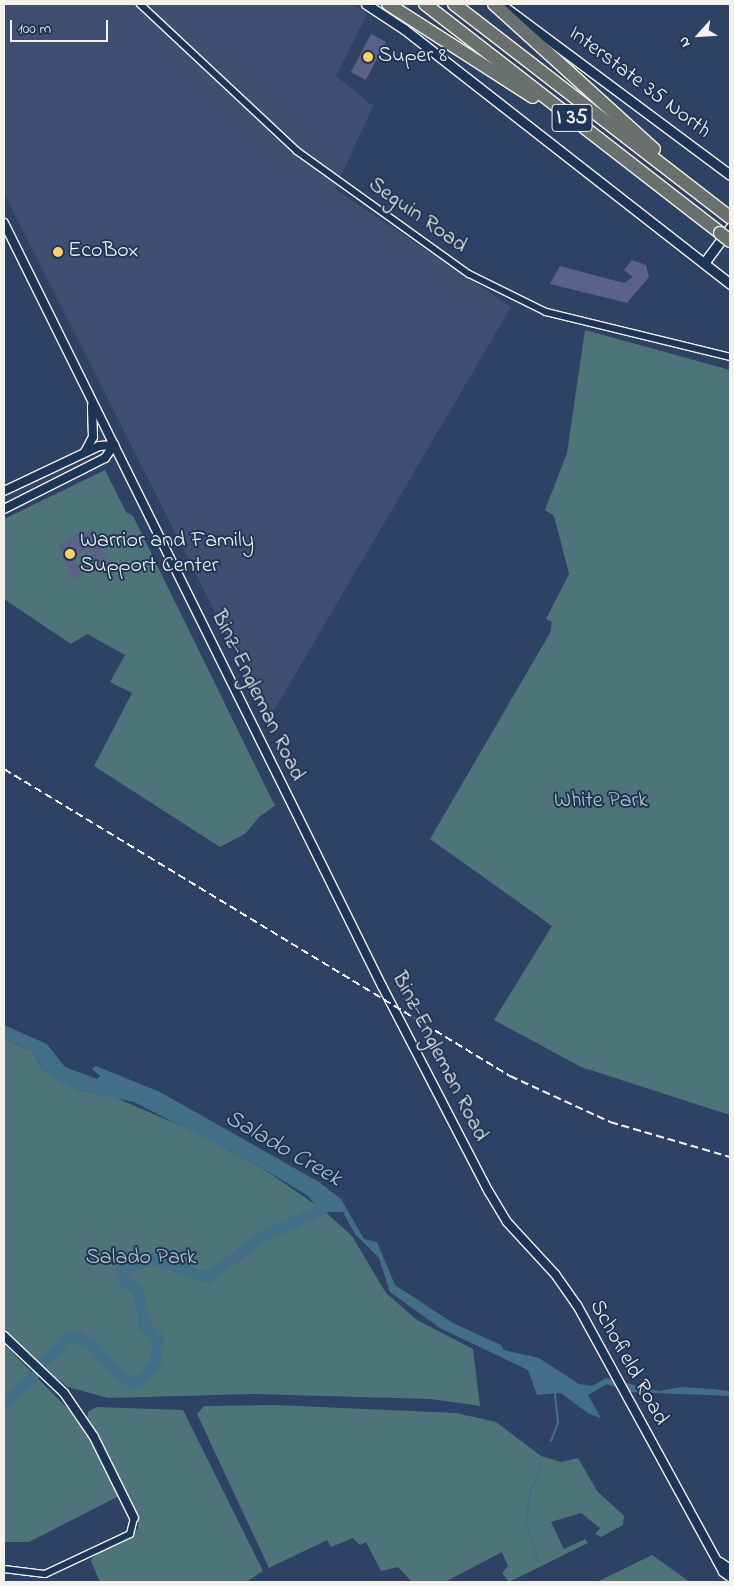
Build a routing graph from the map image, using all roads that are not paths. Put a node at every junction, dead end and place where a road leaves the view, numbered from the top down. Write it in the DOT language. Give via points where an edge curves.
graph roads {
  1 [pos="140,4"];
  2 [pos="366,4"];
  3 [pos="388,4"];
  4 [pos="425,4"];
  5 [pos="454,4"];
  6 [pos="494,4"];
  7 [pos="501,4"];
  8 [pos="572,118"];
  9 [pos="730,175"];
  10 [pos="703,196"];
  11 [pos="730,217"];
  12 [pos="4,223"];
  13 [pos="725,230"];
  14 [pos="730,241"];
  15 [pos="704,263"];
  16 [pos="730,284"];
  17 [pos="730,357"];
  18 [pos="92,401"];
  19 [pos="114,445"];
  20 [pos="84,454"];
  21 [pos="4,491"];
  22 [pos="4,508"];
  23 [pos="483,1182"];
  24 [pos="4,1336"];
  25 [pos="134,1518"];
  26 [pos="720,1562"];
  27 [pos="730,1568"];
  28 [pos="4,1569"];
  29 [pos="730,1577"];
  1 -- 17 [label="street, Seguin Road" via="297,151 469,274 546,312"];
  2 -- 15 [label="main road" via="404,29"];
  3 -- 8 [label="highway"];
  4 -- 8 [label="highway, I 35"];
  5 -- 10 [label="highway, I 35"];
  6 -- 10 [label="highway" via="591,88"];
  7 -- 9 [label="main road, Interstate 35 North"];
  8 -- 13 [label="highway, I 35"];
  10 -- 11 [label="highway, I 35"];
  12 -- 18 [label="street, Binz-Engleman Road"];
  13 -- 14 [label="highway, I 35, bridge"];
  13 -- 15 [label="main road"];
  15 -- 16 [label="main road"];
  18 -- 19 [label="street, Binz-Engleman Road"];
  18 -- 20 [label="street" via="93,437"];
  19 -- 20 [label="street" via="99,446"];
  19 -- 22 [label="street" via="105,458"];
  19 -- 23 [label="street, Binz-Engleman Road" via="382,986"];
  20 -- 21 [label="street"];
  23 -- 26 [label="street, Schofield Road" via="508,1222 577,1305"];
  24 -- 25 [label="street" via="64,1393 94,1437"];
  25 -- 28 [label="street" via="130,1534 45,1574"];
  26 -- 27 [label="street, Schofield Road"];
  26 -- 29 [label="street" via="723,1572"];
}
